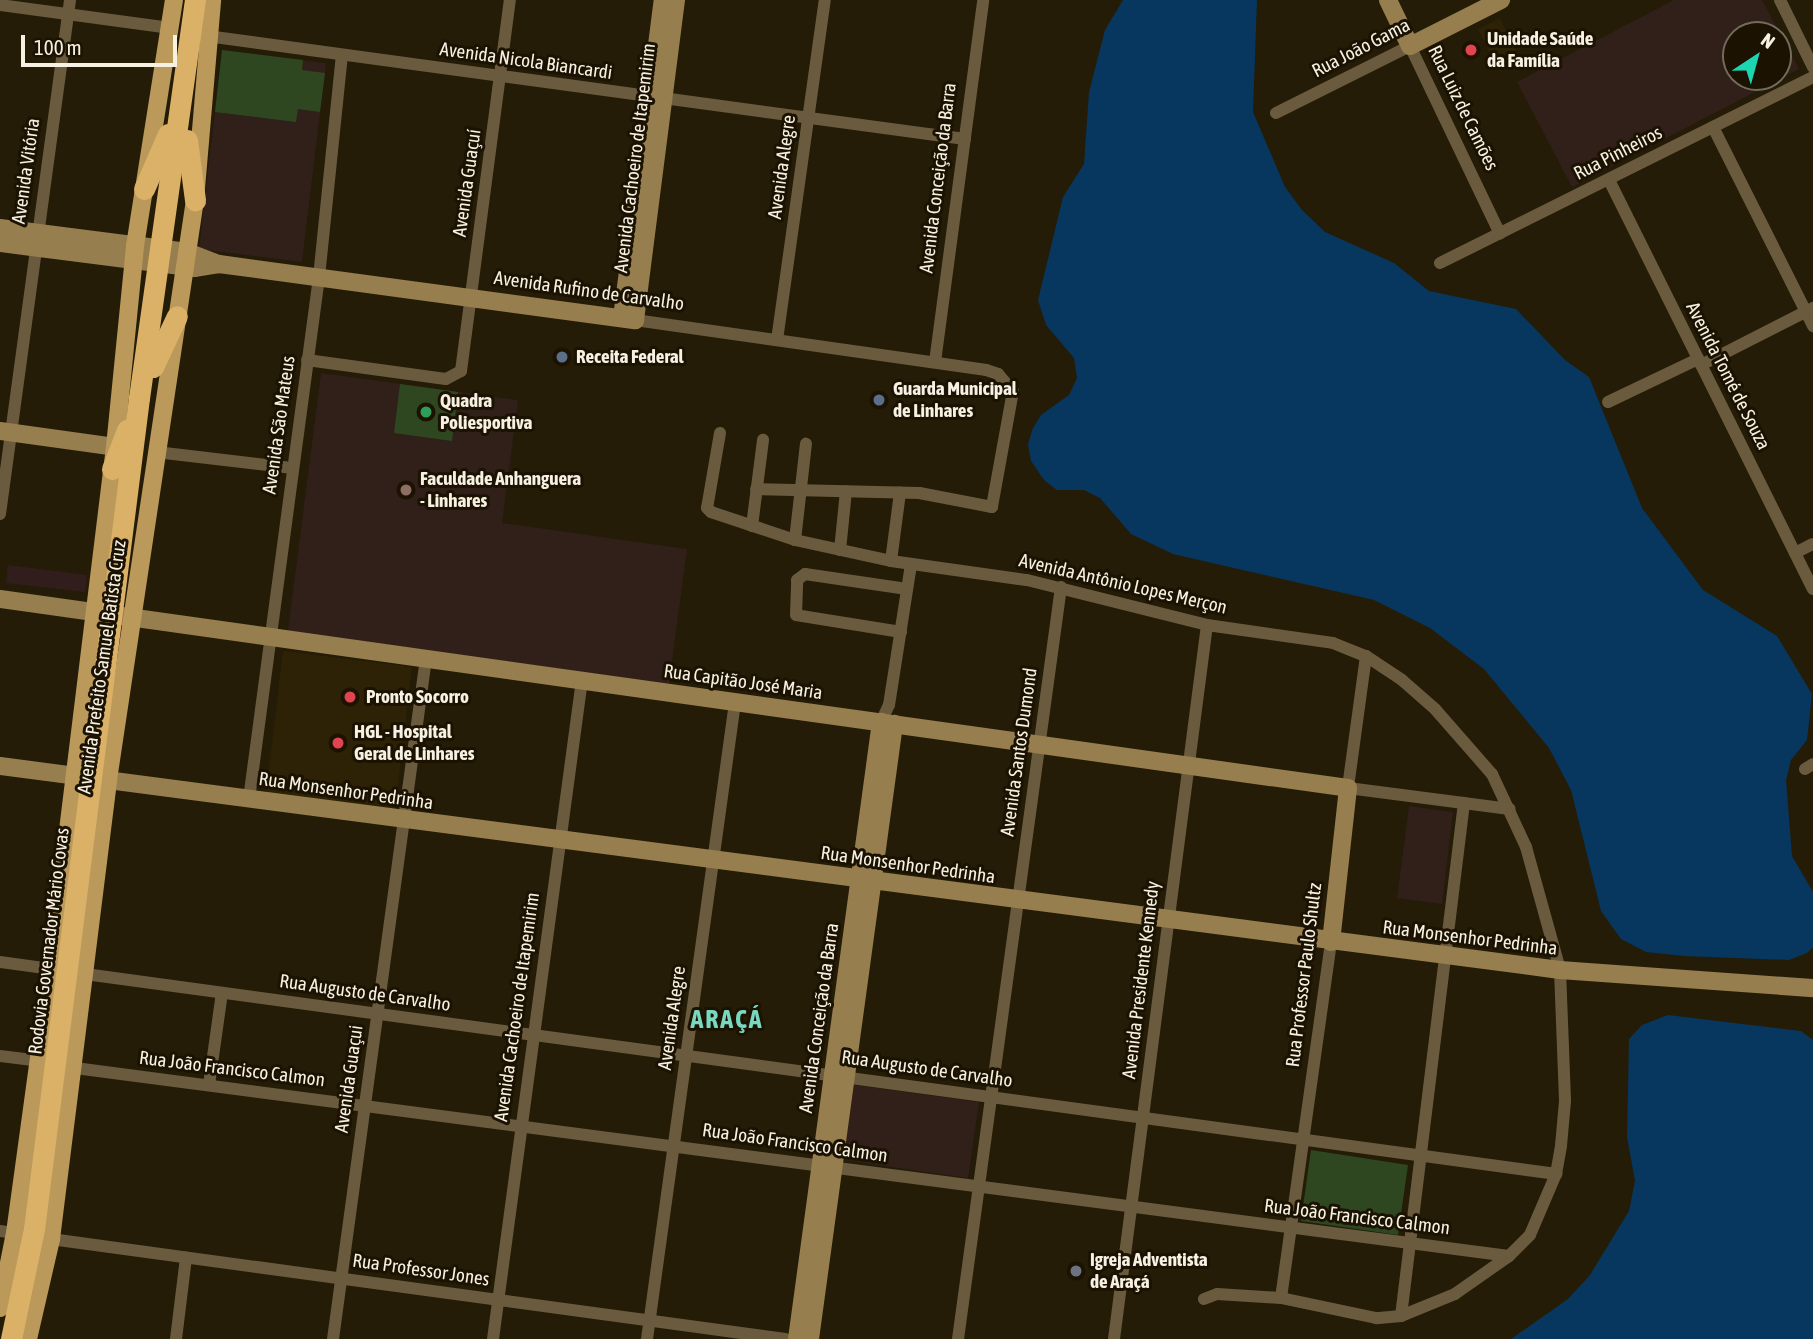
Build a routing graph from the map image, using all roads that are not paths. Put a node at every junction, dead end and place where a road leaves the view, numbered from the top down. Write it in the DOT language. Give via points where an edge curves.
graph roads {
  1 [pos="70,0"];
  2 [pos="174,0"];
  3 [pos="195,0"];
  4 [pos="212,0"];
  5 [pos="510,0"];
  6 [pos="663,0"];
  7 [pos="676,0"];
  8 [pos="825,0"];
  9 [pos="983,0"];
  10 [pos="1388,0"];
  11 [pos="1780,0"];
  12 [pos="1492,2"];
  13 [pos="0,5"];
  14 [pos="68,14"];
  15 [pos="170,29"];
  16 [pos="207,36"];
  17 [pos="1410,46"];
  18 [pos="342,55"];
  19 [pos="1813,66"];
  20 [pos="185,71"];
  21 [pos="500,77"];
  22 [pos="1813,77"];
  23 [pos="657,98"];
  24 [pos="1276,113"];
  25 [pos="809,118"];
  26 [pos="1713,127"];
  27 [pos="965,139"];
  28 [pos="1609,180"];
  29 [pos="144,189"];
  30 [pos="195,200"];
  31 [pos="0,228"];
  32 [pos="1500,234"];
  33 [pos="36,241"];
  34 [pos="0,243"];
  35 [pos="134,254"];
  36 [pos="162,256"];
  37 [pos="186,260"];
  38 [pos="1440,263"];
  39 [pos="318,277"];
  40 [pos="471,298"];
  41 [pos="1809,310"];
  42 [pos="177,316"];
  43 [pos="629,319"];
  44 [pos="1813,326"];
  45 [pos="776,340"];
  46 [pos="307,360"];
  47 [pos="936,362"];
  48 [pos="1700,362"];
  49 [pos="144,363"];
  50 [pos="139,398"];
  51 [pos="1608,402"];
  52 [pos="5,431"];
  53 [pos="720,433"];
  54 [pos="763,440"];
  55 [pos="806,444"];
  56 [pos="115,447"];
  57 [pos="156,452"];
  58 [pos="293,468"];
  59 [pos="112,469"];
  60 [pos="757,489"];
  61 [pos="846,491"];
  62 [pos="801,493"];
  63 [pos="900,493"];
  64 [pos="0,514"];
  65 [pos="752,526"];
  66 [pos="795,540"];
  67 [pos="1813,544"];
  68 [pos="840,550"];
  69 [pos="1795,553"];
  70 [pos="891,561"];
  71 [pos="911,565"];
  72 [pos="1061,587"];
  73 [pos="907,589"];
  74 [pos="1813,589"];
  75 [pos="0,598"];
  76 [pos="114,614"];
  77 [pos="1207,625"];
  78 [pos="901,632"];
  79 [pos="270,636"];
  80 [pos="1366,656"];
  81 [pos="426,658"];
  82 [pos="582,680"];
  83 [pos="735,702"];
  84 [pos="888,723"];
  85 [pos="1039,745"];
  86 [pos="0,766"];
  87 [pos="1189,766"];
  88 [pos="91,778"];
  89 [pos="1348,789"];
  90 [pos="249,799"];
  91 [pos="1464,803"];
  92 [pos="1510,809"];
  93 [pos="404,820"];
  94 [pos="560,840"];
  95 [pos="713,860"];
  96 [pos="866,880"];
  97 [pos="95,885"];
  98 [pos="1018,901"];
  99 [pos="1169,920"];
  100 [pos="74,936"];
  101 [pos="1331,942"];
  102 [pos="1445,955"];
  103 [pos="0,962"];
  104 [pos="51,969"];
  105 [pos="1560,970"];
  106 [pos="85,974"];
  107 [pos="1813,989"];
  108 [pos="222,993"];
  109 [pos="377,1014"];
  110 [pos="534,1035"];
  111 [pos="0,1056"];
  112 [pos="686,1056"];
  113 [pos="39,1061"];
  114 [pos="75,1068"];
  115 [pos="839,1077"];
  116 [pos="209,1085"];
  117 [pos="991,1097"];
  118 [pos="365,1106"];
  119 [pos="1143,1118"];
  120 [pos="522,1126"];
  121 [pos="1303,1139"];
  122 [pos="674,1146"];
  123 [pos="1421,1155"];
  124 [pos="827,1166"];
  125 [pos="1556,1174"];
  126 [pos="979,1186"];
  127 [pos="1131,1206"];
  128 [pos="1291,1227"];
  129 [pos="7,1232"];
  130 [pos="51,1239"];
  131 [pos="1410,1243"];
  132 [pos="1509,1256"];
  133 [pos="187,1258"];
  134 [pos="341,1279"];
  135 [pos="1281,1298"];
  136 [pos="1204,1299"];
  137 [pos="498,1300"];
  138 [pos="0,1308"];
  139 [pos="1401,1316"];
  140 [pos="649,1321"];
  141 [pos="11,1339"];
  142 [pos="28,1339"];
  143 [pos="176,1339"];
  144 [pos="332,1339"];
  145 [pos="493,1339"];
  146 [pos="647,1339"];
  147 [pos="785,1339"];
  148 [pos="797,1339"];
  149 [pos="810,1339"];
  150 [pos="958,1339"];
  151 [pos="1114,1339"];
  1 -- 14 [label="street, Avenida Vitória"];
  2 -- 15 [label="main road, Avenida Prefeito Samuel Batista Cruz"];
  3 -- 20 [label="highway"];
  4 -- 16 [label="main road, Avenida Prefeito Samuel Batista Cruz"];
  5 -- 21 [label="street, Avenida Guaçuí"];
  6 -- 23 [label="main road"];
  7 -- 23 [label="main road, Avenida Cachoeiro de Itapemirim"];
  8 -- 25 [label="street, Avenida Alegre"];
  9 -- 27 [label="street, Avenida Conceição da Barra"];
  10 -- 17 [label="main road, Rua Luiz de Camões"];
  11 -- 19 [label="street"];
  12 -- 17 [label="main road, Rua João Gama"];
  13 -- 14 [label="street"];
  14 -- 15 [label="street"];
  14 -- 33 [label="street, Avenida Vitória"];
  15 -- 29 [label="main road, Avenida Prefeito Samuel Batista Cruz"];
  16 -- 18 [label="street, Avenida Nicola Biancardi"];
  16 -- 30 [label="main road, Avenida Prefeito Samuel Batista Cruz"];
  17 -- 24 [label="street, Rua João Gama"];
  17 -- 32 [label="street, Rua Luiz de Camões"];
  18 -- 21 [label="street, Avenida Nicola Biancardi"];
  18 -- 39 [label="street, Avenida São Mateus"];
  20 -- 29 [label="highway" via="163,153"];
  20 -- 30 [label="highway" via="188,161"];
  20 -- 36 [label="highway"];
  21 -- 23 [label="street, Avenida Nicola Biancardi"];
  21 -- 40 [label="street, Avenida Guaçuí"];
  22 -- 26 [label="street, Rua Pinheiros"];
  23 -- 25 [label="street, Avenida Nicola Biancardi"];
  23 -- 43 [label="main road"];
  25 -- 27 [label="street, Avenida Nicola Biancardi"];
  25 -- 45 [label="street, Avenida Alegre"];
  26 -- 28 [label="street, Rua Pinheiros"];
  26 -- 41 [label="street"];
  27 -- 47 [label="street, Avenida Conceição da Barra"];
  28 -- 32 [label="street, Rua Pinheiros"];
  28 -- 48 [label="street, Avenida Tomé de Souza"];
  29 -- 35 [label="main road, Avenida Prefeito Samuel Batista Cruz"];
  30 -- 37 [label="main road, Avenida Prefeito Samuel Batista Cruz"];
  31 -- 33 [label="main road"];
  32 -- 38 [label="street, Rua Pinheiros"];
  33 -- 34 [label="main road"];
  33 -- 35 [label="main road"];
  33 -- 52 [label="street, Avenida Vitória"];
  35 -- 36 [label="main road, Avenida Rufino de Carvalho"];
  35 -- 56 [label="main road, Avenida Prefeito Samuel Batista Cruz"];
  36 -- 37 [label="main road, Avenida Rufino de Carvalho"];
  36 -- 49 [label="highway, Rodovia Governador Mário Covas"];
  37 -- 39 [label="main road, Avenida Rufino de Carvalho"];
  37 -- 42 [label="main road, Avenida Prefeito Samuel Batista Cruz"];
  39 -- 40 [label="main road, Avenida Rufino de Carvalho"];
  39 -- 46 [label="street, Avenida São Mateus"];
  40 -- 43 [label="main road, Avenida Rufino de Carvalho"];
  40 -- 46 [label="street, Avenida Guaçuí" via="461,371 446,380"];
  41 -- 44 [label="street"];
  41 -- 48 [label="street"];
  42 -- 50 [label="highway"];
  42 -- 57 [label="main road, Avenida Prefeito Samuel Batista Cruz"];
  43 -- 45 [label="street, Avenida Rufino de Carvalho"];
  45 -- 47 [label="street, Avenida Rufino de Carvalho"];
  46 -- 58 [label="street, Avenida São Mateus"];
  47 -- 63 [label="street, Avenida Rufino de Carvalho" via="986,370 1007,382 1015,401 995,505 988,508"];
  48 -- 51 [label="street"];
  48 -- 69 [label="street, Avenida Tomé de Souza"];
  49 -- 50 [label="highway, Rodovia Governador Mário Covas"];
  49 -- 59 [label="highway"];
  50 -- 76 [label="highway, Rodovia Governador Mário Covas"];
  52 -- 56 [label="main road"];
  52 -- 64 [label="street, Avenida Vitória"];
  53 -- 65 [label="street, Avenida Antônio Lopes Merçon" via="709,511"];
  54 -- 60 [label="street"];
  55 -- 62 [label="street"];
  56 -- 59 [label="main road, Avenida Prefeito Samuel Batista Cruz"];
  57 -- 58 [label="street"];
  57 -- 76 [label="main road, Avenida Prefeito Samuel Batista Cruz"];
  58 -- 79 [label="street, Avenida São Mateus"];
  59 -- 76 [label="main road, Avenida Prefeito Samuel Batista Cruz"];
  60 -- 62 [label="street"];
  60 -- 65 [label="street"];
  61 -- 62 [label="street"];
  61 -- 63 [label="street"];
  61 -- 68 [label="street"];
  62 -- 66 [label="street"];
  63 -- 70 [label="street"];
  65 -- 66 [label="street, Avenida Antônio Lopes Merçon"];
  66 -- 68 [label="street, Avenida Antônio Lopes Merçon"];
  67 -- 69 [label="street"];
  68 -- 70 [label="street, Avenida Antônio Lopes Merçon"];
  69 -- 74 [label="street, Avenida Tomé de Souza"];
  70 -- 71 [label="street, Avenida Antônio Lopes Merçon"];
  71 -- 72 [label="street, Avenida Antônio Lopes Merçon"];
  71 -- 73 [label="street, Avenida Conceição da Barra"];
  72 -- 77 [label="street, Avenida Antônio Lopes Merçon"];
  72 -- 85 [label="street, Avenida Santos Dumond"];
  73 -- 78 [label="street, Avenida Conceição da Barra"];
  73 -- 78 [label="street" via="802,574 793,610 799,616"];
  75 -- 76 [label="main road, Rua Capitão José Maria"];
  76 -- 79 [label="main road, Rua Capitão José Maria"];
  76 -- 88 [label="highway, Rodovia Governador Mário Covas"];
  77 -- 80 [label="street, Avenida Antônio Lopes Merçon" via="1299,635"];
  77 -- 87 [label="street, Avenida Presidente Kennedy"];
  78 -- 84 [label="street, Avenida Conceição da Barra"];
  79 -- 81 [label="main road, Rua Capitão José Maria"];
  79 -- 90 [label="street, Avenida São Mateus"];
  80 -- 89 [label="street, Rua Professor Paulo Shultz"];
  80 -- 92 [label="street, Avenida Antônio Lopes Merçon" via="1402,680 1470,746 1492,774"];
  81 -- 82 [label="main road, Rua Capitão José Maria"];
  81 -- 93 [label="street, Avenida Guaçui"];
  82 -- 83 [label="main road, Rua Capitão José Maria"];
  82 -- 94 [label="street, Avenida Cachoeiro de Itapemirim"];
  83 -- 84 [label="main road, Rua Capitão José Maria"];
  83 -- 95 [label="street, Avenida Alegre"];
  84 -- 85 [label="main road, Rua Capitão José Maria"];
  84 -- 96 [label="main road, Avenida Conceição da Barra"];
  85 -- 87 [label="main road, Rua Capitão José Maria"];
  85 -- 98 [label="street, Avenida Santos Dumond"];
  86 -- 88 [label="main road, Rua Monsenhor Pedrinha"];
  87 -- 89 [label="main road, Rua Capitão José Maria"];
  87 -- 99 [label="street, Avenida Presidente Kennedy"];
  88 -- 90 [label="main road, Rua Monsenhor Pedrinha"];
  88 -- 97 [label="main road, Avenida Prefeito Samuel Batista Cruz"];
  88 -- 100 [label="highway, Rodovia Governador Mário Covas"];
  88 -- 104 [label="main road, Avenida Prefeito Samuel Batista Cruz"];
  89 -- 91 [label="street"];
  89 -- 101 [label="main road, Rua Professor Paulo Shultz"];
  90 -- 93 [label="main road, Rua Monsenhor Pedrinha"];
  91 -- 92 [label="street"];
  91 -- 102 [label="street"];
  92 -- 105 [label="street, Avenida Antônio Lopes Merçon"];
  93 -- 94 [label="main road, Rua Monsenhor Pedrinha"];
  93 -- 109 [label="street, Avenida Guaçui"];
  94 -- 95 [label="main road, Rua Monsenhor Pedrinha"];
  94 -- 110 [label="street, Avenida Cachoeiro de Itapemirim"];
  95 -- 96 [label="main road, Rua Monsenhor Pedrinha"];
  95 -- 112 [label="street, Avenida Alegre"];
  96 -- 98 [label="main road, Rua Monsenhor Pedrinha"];
  96 -- 115 [label="main road, Avenida Conceição da Barra"];
  97 -- 100 [label="highway"];
  97 -- 106 [label="main road, Avenida Prefeito Samuel Batista Cruz"];
  98 -- 99 [label="main road, Rua Monsenhor Pedrinha"];
  98 -- 117 [label="street, Avenida Santos Dumond"];
  99 -- 101 [label="main road, Rua Monsenhor Pedrinha"];
  99 -- 119 [label="street, Avenida Presidente Kennedy"];
  100 -- 141 [label="highway, Rodovia Governador Mário Covas" via="29,1262"];
  101 -- 102 [label="main road, Rua Monsenhor Pedrinha"];
  101 -- 121 [label="street, Rua Professor Paulo Shultz"];
  102 -- 105 [label="main road, Rua Monsenhor Pedrinha"];
  102 -- 123 [label="street"];
  103 -- 104 [label="street"];
  104 -- 113 [label="main road, Avenida Prefeito Samuel Batista Cruz"];
  105 -- 107 [label="main road, Rua Monsenhor Pedrinha"];
  105 -- 125 [label="street, Avenida Antônio Lopes Merçon" via="1565,1101"];
  106 -- 108 [label="street, Rua Augusto de Carvalho"];
  106 -- 114 [label="main road, Avenida Prefeito Samuel Batista Cruz"];
  108 -- 109 [label="street, Rua Augusto de Carvalho"];
  108 -- 116 [label="street"];
  109 -- 110 [label="street, Rua Augusto de Carvalho"];
  109 -- 118 [label="street, Avenida Guaçui"];
  110 -- 112 [label="street, Rua Augusto de Carvalho"];
  110 -- 120 [label="street, Avenida Cachoeiro de Itapemirim"];
  111 -- 113 [label="street"];
  112 -- 115 [label="street, Rua Augusto de Carvalho"];
  112 -- 122 [label="street, Avenida Alegre"];
  113 -- 129 [label="main road, Avenida Prefeito Samuel Batista Cruz"];
  114 -- 116 [label="street, Rua João Francisco Calmon"];
  114 -- 130 [label="main road, Avenida Prefeito Samuel Batista Cruz"];
  115 -- 117 [label="street, Rua Augusto de Carvalho"];
  115 -- 124 [label="main road, Avenida Conceição da Barra"];
  116 -- 118 [label="street, Rua João Francisco Calmon"];
  117 -- 119 [label="street, Rua Augusto de Carvalho"];
  117 -- 126 [label="street, Avenida Santos Dumond"];
  118 -- 120 [label="street, Rua João Francisco Calmon"];
  118 -- 134 [label="street, Avenida Guaçui"];
  119 -- 121 [label="street, Rua Augusto de Carvalho"];
  119 -- 127 [label="street, Avenida Presidente Kennedy"];
  120 -- 122 [label="street, Rua João Francisco Calmon"];
  120 -- 137 [label="street, Avenida Cachoeiro de Itapemirim"];
  121 -- 123 [label="street, Rua Augusto de Carvalho"];
  121 -- 128 [label="street, Rua Professor Paulo Shultz"];
  122 -- 124 [label="street, Rua João Francisco Calmon"];
  122 -- 140 [label="street, Avenida Alegre"];
  123 -- 125 [label="street, Rua Augusto de Carvalho"];
  123 -- 131 [label="street"];
  124 -- 126 [label="street, Rua João Francisco Calmon"];
  124 -- 148 [label="main road, Avenida Conceição da Barra"];
  124 -- 149 [label="main road, Avenida Conceição da Barra"];
  125 -- 132 [label="street, Avenida Antônio Lopes Merçon" via="1530,1235"];
  126 -- 127 [label="street, Rua João Francisco Calmon"];
  126 -- 150 [label="street, Avenida Santos Dumond"];
  127 -- 128 [label="street, Rua João Francisco Calmon"];
  127 -- 151 [label="street, Avenida Presidente Kennedy"];
  128 -- 131 [label="street, Rua João Francisco Calmon"];
  128 -- 135 [label="street, Rua Professor Paulo Shultz"];
  129 -- 138 [label="main road, Avenida Prefeito Samuel Batista Cruz"];
  130 -- 133 [label="street, Rua Professor Jones"];
  130 -- 142 [label="main road, Avenida Prefeito Samuel Batista Cruz"];
  131 -- 132 [label="street, Rua João Francisco Calmon"];
  131 -- 139 [label="street"];
  132 -- 139 [label="street, Avenida Antônio Lopes Merçon" via="1455,1294"];
  133 -- 134 [label="street, Rua Professor Jones"];
  133 -- 143 [label="street"];
  134 -- 137 [label="street, Rua Professor Jones"];
  134 -- 144 [label="street, Avenida Guaçui"];
  135 -- 136 [label="street, Avenida Antônio Lopes Merçon" via="1217,1294"];
  135 -- 139 [label="street, Avenida Antônio Lopes Merçon" via="1376,1318"];
  137 -- 140 [label="street, Rua Professor Jones"];
  137 -- 145 [label="street, Avenida Cachoeiro de Itapemirim"];
  140 -- 146 [label="street, Avenida Alegre"];
  140 -- 147 [label="street, Rua Professor Jones"];
}
